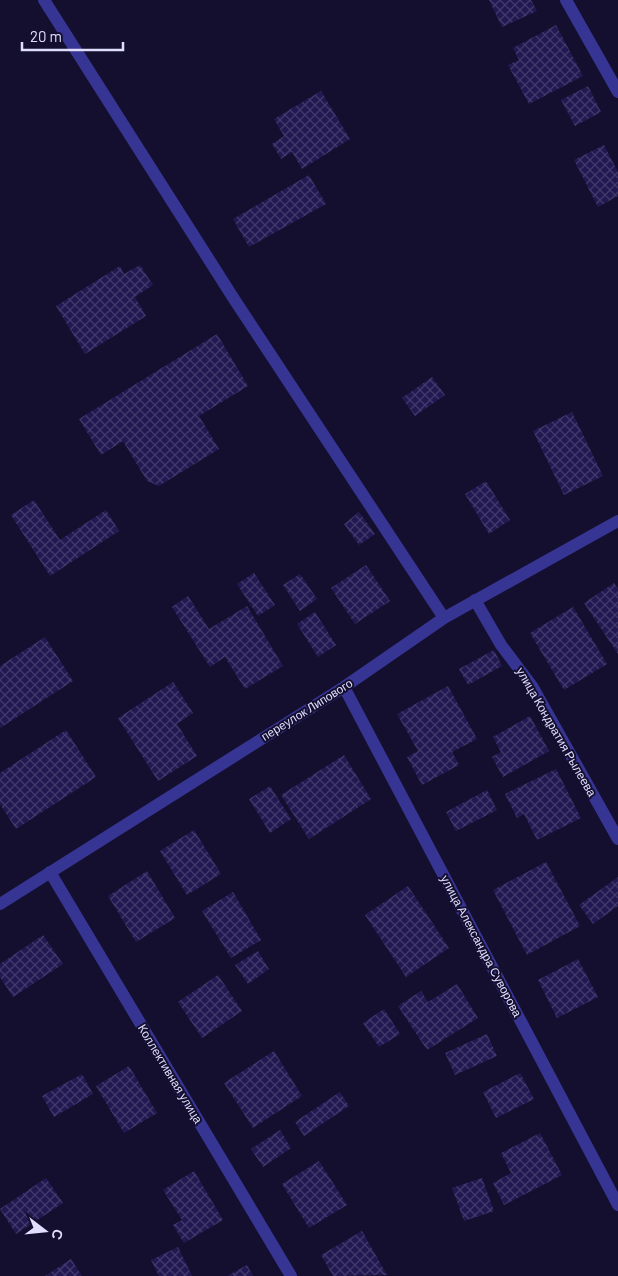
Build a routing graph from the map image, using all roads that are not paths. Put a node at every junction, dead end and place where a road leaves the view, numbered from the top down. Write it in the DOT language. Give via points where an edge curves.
graph roads {
  1 [pos="44,0"];
  2 [pos="566,0"];
  3 [pos="618,92"];
  4 [pos="618,522"];
  5 [pos="475,600"];
  6 [pos="444,618"];
  7 [pos="344,687"];
  8 [pos="618,839"];
  9 [pos="50,872"];
  10 [pos="0,904"];
  11 [pos="618,1204"];
  12 [pos="291,1276"];
  1 -- 6 [label="lane" via="234,300"];
  2 -- 3 [label="lane"];
  4 -- 5 [label="lane, переулок Липового"];
  5 -- 6 [label="lane, переулок Липового"];
  5 -- 8 [label="lane, улица Кондратия Рылеева" via="501,645 532,686"];
  6 -- 7 [label="lane, переулок Липового"];
  7 -- 9 [label="lane, переулок Липового"];
  7 -- 11 [label="lane, улица Александра Суворова"];
  9 -- 10 [label="lane, переулок Липового"];
  9 -- 12 [label="lane, Коллективная улица"];
}
